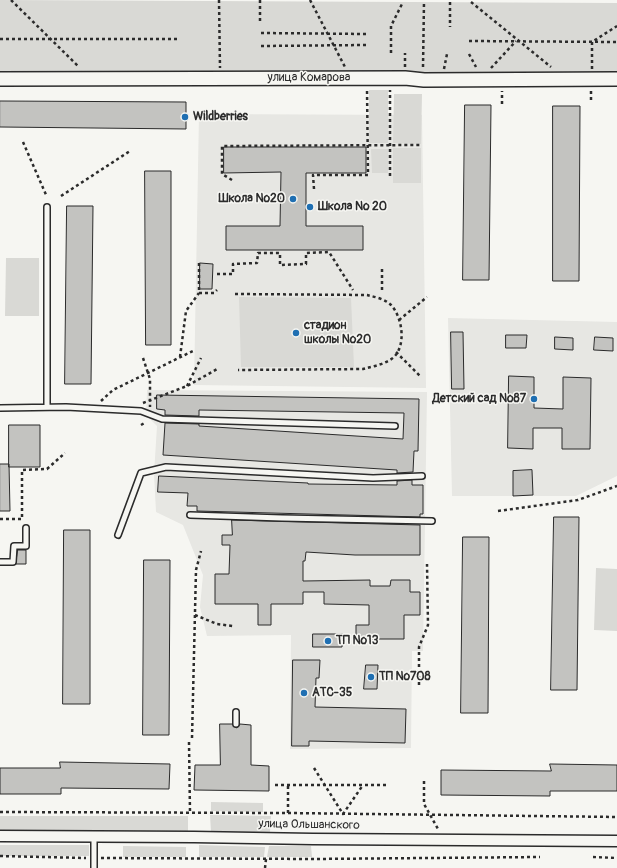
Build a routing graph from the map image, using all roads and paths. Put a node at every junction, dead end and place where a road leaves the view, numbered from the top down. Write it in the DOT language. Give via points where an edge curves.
graph roads {
  1 [pos="11,0"];
  2 [pos="218,0"];
  3 [pos="260,0"];
  4 [pos="310,0"];
  5 [pos="403,2"];
  6 [pos="424,2"];
  7 [pos="450,2"];
  8 [pos="471,2"];
  9 [pos="260,23"];
  10 [pos="617,26"];
  11 [pos="450,27"];
  12 [pos="261,33"];
  13 [pos="328,34"];
  14 [pos="367,34"];
  15 [pos="0,39"];
  16 [pos="178,39"];
  17 [pos="469,40"];
  18 [pos="516,41"];
  19 [pos="592,42"];
  20 [pos="617,42"];
  21 [pos="334,45"];
  22 [pos="366,45"];
  23 [pos="261,46"];
  24 [pos="391,53"];
  25 [pos="447,54"];
  26 [pos="552,68"];
  27 [pos="422,70"];
  28 [pos="444,70"];
  29 [pos="592,70"];
  30 [pos="84,72"];
  31 [pos="488,72"];
  32 [pos="351,78"];
  33 [pos="0,79"];
  34 [pos="220,79"];
  35 [pos="617,79"];
  36 [pos="367,84"];
  37 [pos="390,84"];
  38 [pos="584,90"];
  39 [pos="591,90"];
  40 [pos="598,90"];
  41 [pos="494,91"];
  42 [pos="591,100"];
  43 [pos="502,104"];
  44 [pos="23,142"];
  45 [pos="368,145"];
  46 [pos="421,145"];
  47 [pos="390,146"];
  48 [pos="130,151"];
  49 [pos="390,176"];
  50 [pos="232,180"];
  51 [pos="314,189"];
  52 [pos="61,196"];
  53 [pos="47,197"];
  54 [pos="48,207"];
  55 [pos="199,263"];
  56 [pos="382,269"];
  57 [pos="217,274"];
  58 [pos="218,290"];
  59 [pos="353,290"];
  60 [pos="382,290"];
  61 [pos="200,293"];
  62 [pos="235,294"];
  63 [pos="427,297"];
  64 [pos="399,320"];
  65 [pos="195,350"];
  66 [pos="396,352"];
  67 [pos="180,357"];
  68 [pos="144,358"];
  69 [pos="201,358"];
  70 [pos="219,368"];
  71 [pos="238,370"];
  72 [pos="421,377"];
  73 [pos="187,386"];
  74 [pos="150,399"];
  75 [pos="100,402"];
  76 [pos="0,408"];
  77 [pos="47,408"];
  78 [pos="129,411"];
  79 [pos="150,412"];
  80 [pos="150,419"];
  81 [pos="141,425"];
  82 [pos="395,426"];
  83 [pos="65,453"];
  84 [pos="422,476"];
  85 [pos="617,486"];
  86 [pos="498,511"];
  87 [pos="190,515"];
  88 [pos="0,519"];
  89 [pos="432,520"];
  90 [pos="26,528"];
  91 [pos="118,535"];
  92 [pos="201,550"];
  93 [pos="0,562"];
  94 [pos="427,564"];
  95 [pos="195,615"];
  96 [pos="233,626"];
  97 [pos="419,685"];
  98 [pos="236,712"];
  99 [pos="236,724"];
  100 [pos="192,738"];
  101 [pos="190,742"];
  102 [pos="314,768"];
  103 [pos="424,781"];
  104 [pos="275,785"];
  105 [pos="288,785"];
  106 [pos="325,785"];
  107 [pos="363,785"];
  108 [pos="387,785"];
  109 [pos="0,812"];
  110 [pos="190,812"];
  111 [pos="288,813"];
  112 [pos="343,814"];
  113 [pos="617,817"];
  114 [pos="0,836"];
  115 [pos="94,836"];
  116 [pos="443,840"];
  117 [pos="617,841"];
  118 [pos="0,856"];
  119 [pos="540,857"];
  120 [pos="593,857"];
  121 [pos="94,858"];
  122 [pos="617,858"];
  123 [pos="266,859"];
  124 [pos="94,868"];
  125 [pos="265,868"];
  1 -- 30 [label="path"];
  2 -- 34 [label="path"];
  3 -- 9 [label="path"];
  4 -- 13 [label="path"];
  5 -- 24 [label="path" via="391,26"];
  6 -- 27 [label="path"];
  7 -- 11 [label="path"];
  8 -- 26 [label="path"];
  10 -- 19 [label="path"];
  12 -- 13 [label="path"];
  13 -- 14 [label="path"];
  13 -- 21 [label="path"];
  15 -- 16 [label="path"];
  17 -- 18 [label="path"];
  18 -- 19 [label="path"];
  18 -- 31 [label="path"];
  19 -- 20 [label="path"];
  19 -- 29 [label="path"];
  21 -- 22 [label="path"];
  21 -- 23 [label="path"];
  21 -- 32 [label="path"];
  25 -- 28 [label="path"];
  32 -- 34 [label="street, улица Комарова"];
  32 -- 35 [label="street, улица Комарова"];
  33 -- 34 [label="street, улица Комарова"];
  36 -- 45 [label="path"];
  37 -- 47 [label="path"];
  38 -- 39 [label="path"];
  39 -- 40 [label="path"];
  39 -- 42 [label="path"];
  41 -- 43 [label="path" via="502,91"];
  44 -- 53 [label="path"];
  45 -- 47 [label="path"];
  45 -- 50 [label="path" via="222,146 222,174"];
  45 -- 51 [label="path" via="368,175 313,175"];
  46 -- 47 [label="path"];
  47 -- 49 [label="path"];
  48 -- 52 [label="path"];
  54 -- 77 [label="lane"];
  55 -- 61 [label="path"];
  56 -- 60 [label="path"];
  57 -- 59 [label="path" via="233,274 233,264 257,263 258,253 280,253 280,265 306,264 306,253 329,252"];
  58 -- 61 [label="path" via="214,293"];
  61 -- 67 [label="path" via="186,311"];
  62 -- 64 [label="path" via="367,295 378,297 391,305"];
  63 -- 64 [label="path"];
  64 -- 66 [label="path" via="401,344"];
  65 -- 67 [label="path"];
  66 -- 71 [label="path" via="395,356 381,364 363,369"];
  66 -- 72 [label="path"];
  67 -- 75 [label="path" via="113,390"];
  68 -- 74 [label="path" via="150,379"];
  69 -- 73 [label="path"];
  70 -- 73 [label="path"];
  73 -- 74 [label="path"];
  74 -- 78 [label="path"];
  74 -- 79 [label="path"];
  76 -- 77 [label="lane"];
  77 -- 78 [label="lane"];
  78 -- 82 [label="lane" via="141,411 162,419"];
  80 -- 81 [label="path"];
  83 -- 88 [label="path" via="47,469 22,470 22,519"];
  84 -- 91 [label="lane" via="373,478 166,467 141,473"];
  85 -- 86 [label="path" via="578,500"];
  87 -- 89 [label="lane"];
  90 -- 93 [label="lane" via="26,546 14,546 13,562"];
  92 -- 95 [label="path" via="196,570"];
  94 -- 97 [label="path" via="428,625 419,647"];
  95 -- 96 [label="path" via="217,624"];
  95 -- 100 [label="path"];
  98 -- 99 [label="lane"];
  101 -- 110 [label="path"];
  102 -- 106 [label="path"];
  103 -- 116 [label="path" via="424,804"];
  104 -- 105 [label="path"];
  105 -- 106 [label="path"];
  105 -- 111 [label="path"];
  106 -- 107 [label="path"];
  106 -- 112 [label="path"];
  107 -- 108 [label="path"];
  107 -- 112 [label="path"];
  109 -- 110 [label="path"];
  110 -- 111 [label="path"];
  111 -- 112 [label="path"];
  112 -- 113 [label="path"];
  114 -- 115 [label="street, улица Ольшанского"];
  115 -- 116 [label="street, улица Ольшанского"];
  115 -- 121 [label="lane"];
  116 -- 117 [label="street, улица Ольшанского"];
  118 -- 121 [label="path"];
  119 -- 123 [label="path"];
  120 -- 122 [label="path"];
  121 -- 123 [label="path"];
  121 -- 124 [label="lane"];
  123 -- 125 [label="path"];
}
